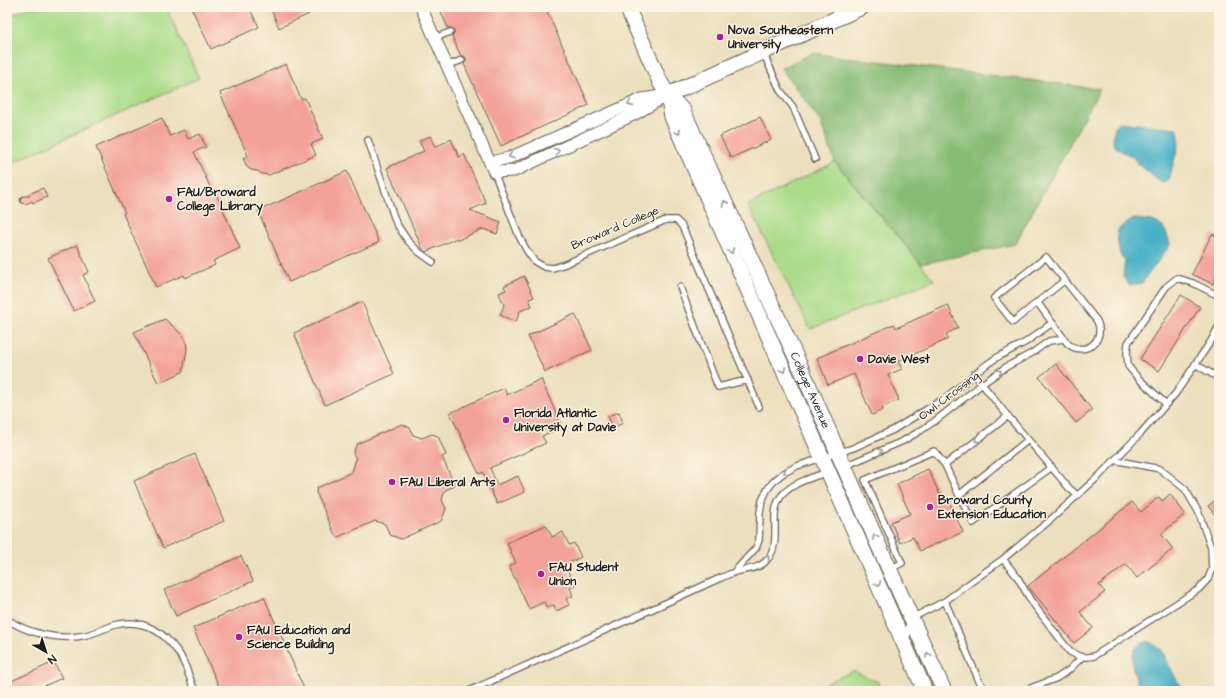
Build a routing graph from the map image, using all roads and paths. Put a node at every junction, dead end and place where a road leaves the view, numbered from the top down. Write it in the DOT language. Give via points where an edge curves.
graph roads {
  1 [pos="421,7"];
  2 [pos="627,7"];
  3 [pos="862,7"];
  4 [pos="450,32"];
  5 [pos="435,38"];
  6 [pos="763,52"];
  7 [pos="462,60"];
  8 [pos="447,66"];
  9 [pos="668,95"];
  10 [pos="368,140"];
  11 [pos="815,159"];
  12 [pos="492,167"];
  13 [pos="433,262"];
  14 [pos="1065,280"];
  15 [pos="680,288"];
  16 [pos="1219,296"];
  17 [pos="1037,302"];
  18 [pos="1052,323"];
  19 [pos="1219,326"];
  20 [pos="1064,340"];
  21 [pos="1195,364"];
  22 [pos="974,374"];
  23 [pos="1219,378"];
  24 [pos="748,380"];
  25 [pos="982,384"];
  26 [pos="1166,404"];
  27 [pos="759,407"];
  28 [pos="1008,416"];
  29 [pos="1028,440"];
  30 [pos="822,458"];
  31 [pos="1114,460"];
  32 [pos="945,465"];
  33 [pos="836,466"];
  34 [pos="1052,467"];
  35 [pos="959,495"];
  36 [pos="1077,495"];
  37 [pos="1003,559"];
  38 [pos="889,569"];
  39 [pos="732,573"];
  40 [pos="944,601"];
  41 [pos="912,618"];
  42 [pos="7,619"];
  43 [pos="908,654"];
  44 [pos="1082,657"];
  45 [pos="195,691"];
  46 [pos="469,691"];
  47 [pos="925,691"];
  48 [pos="944,691"];
  49 [pos="990,691"];
  50 [pos="1024,691"];
  1 -- 5 [label="street, Broward College"];
  2 -- 9 [label="street, College Avenue"];
  3 -- 6 [label="street"];
  4 -- 5 [label="lane"];
  5 -- 8 [label="street, Broward College"];
  6 -- 9 [label="street"];
  6 -- 11 [label="lane" via="780,90 793,107"];
  7 -- 8 [label="lane"];
  8 -- 12 [label="street, Broward College"];
  9 -- 12 [label="street" via="642,99"];
  9 -- 30 [label="street, College Avenue, one-way" via="672,117"];
  33 -- 9 [label="street, College Avenue, one-way" via="683,111"];
  10 -- 13 [label="lane" via="396,223 408,241"];
  12 -- 24 [label="lane, Broward College" via="526,251 534,261 544,267 553,268 565,264 666,220 676,220 682,226"];
  14 -- 17 [label="lane"];
  14 -- 17 [label="lane" via="1046,257 994,298 1013,322"];
  14 -- 20 [label="lane" via="1100,327 1099,336 1089,347 1073,348"];
  15 -- 24 [label="lane" via="718,387"];
  16 -- 26 [label="lane" via="1177,278 1166,287 1128,343 1128,366"];
  17 -- 18 [label="lane"];
  18 -- 20 [label="lane"];
  18 -- 22 [label="lane, Owl Crossing"];
  19 -- 21 [label="lane"];
  25 -- 20 [label="lane, Owl Crossing, one-way" via="1049,341"];
  21 -- 23 [label="lane"];
  21 -- 26 [label="lane"];
  22 -- 25 [label="lane"];
  22 -- 33 [label="lane, Owl Crossing" via="945,398 875,438"];
  24 -- 27 [label="lane, Broward College"];
  25 -- 28 [label="lane"];
  33 -- 25 [label="lane, Owl Crossing, one-way" via="903,441 935,421"];
  26 -- 31 [label="lane" via="1142,433"];
  28 -- 29 [label="lane"];
  28 -- 32 [label="lane, one-way"];
  29 -- 34 [label="lane"];
  29 -- 35 [label="lane"];
  30 -- 33 [label="street, College Avenue"];
  30 -- 39 [label="lane, one-way" via="797,466 773,482 762,501 756,548"];
  31 -- 36 [label="lane"];
  31 -- 44 [label="lane" via="1160,469 1185,489 1198,511 1211,548 1212,569 1208,579 1199,589 1094,656"];
  32 -- 35 [label="lane"];
  32 -- 38 [label="lane" via="934,451 865,480 902,563"];
  38 -- 33 [label="street, College Avenue, one-way"];
  39 -- 33 [label="lane, one-way" via="756,567 766,561 774,544 775,510 784,492"];
  33 -- 43 [label="street, College Avenue, one-way"];
  34 -- 35 [label="lane" via="973,523"];
  34 -- 36 [label="lane"];
  36 -- 37 [label="lane"];
  37 -- 40 [label="lane"];
  37 -- 44 [label="lane" via="1070,652"];
  38 -- 41 [label="street, College Avenue"];
  39 -- 46 [label="lane"];
  40 -- 41 [label="lane"];
  40 -- 49 [label="lane" via="979,681"];
  41 -- 43 [label="lane" via="908,628"];
  48 -- 41 [label="street, College Avenue, one-way"];
  42 -- 45 [label="lane" via="47,636 72,637 128,623 149,626 167,639 179,653"];
  43 -- 47 [label="street, College Avenue"];
  44 -- 50 [label="lane" via="1057,678"];
}
